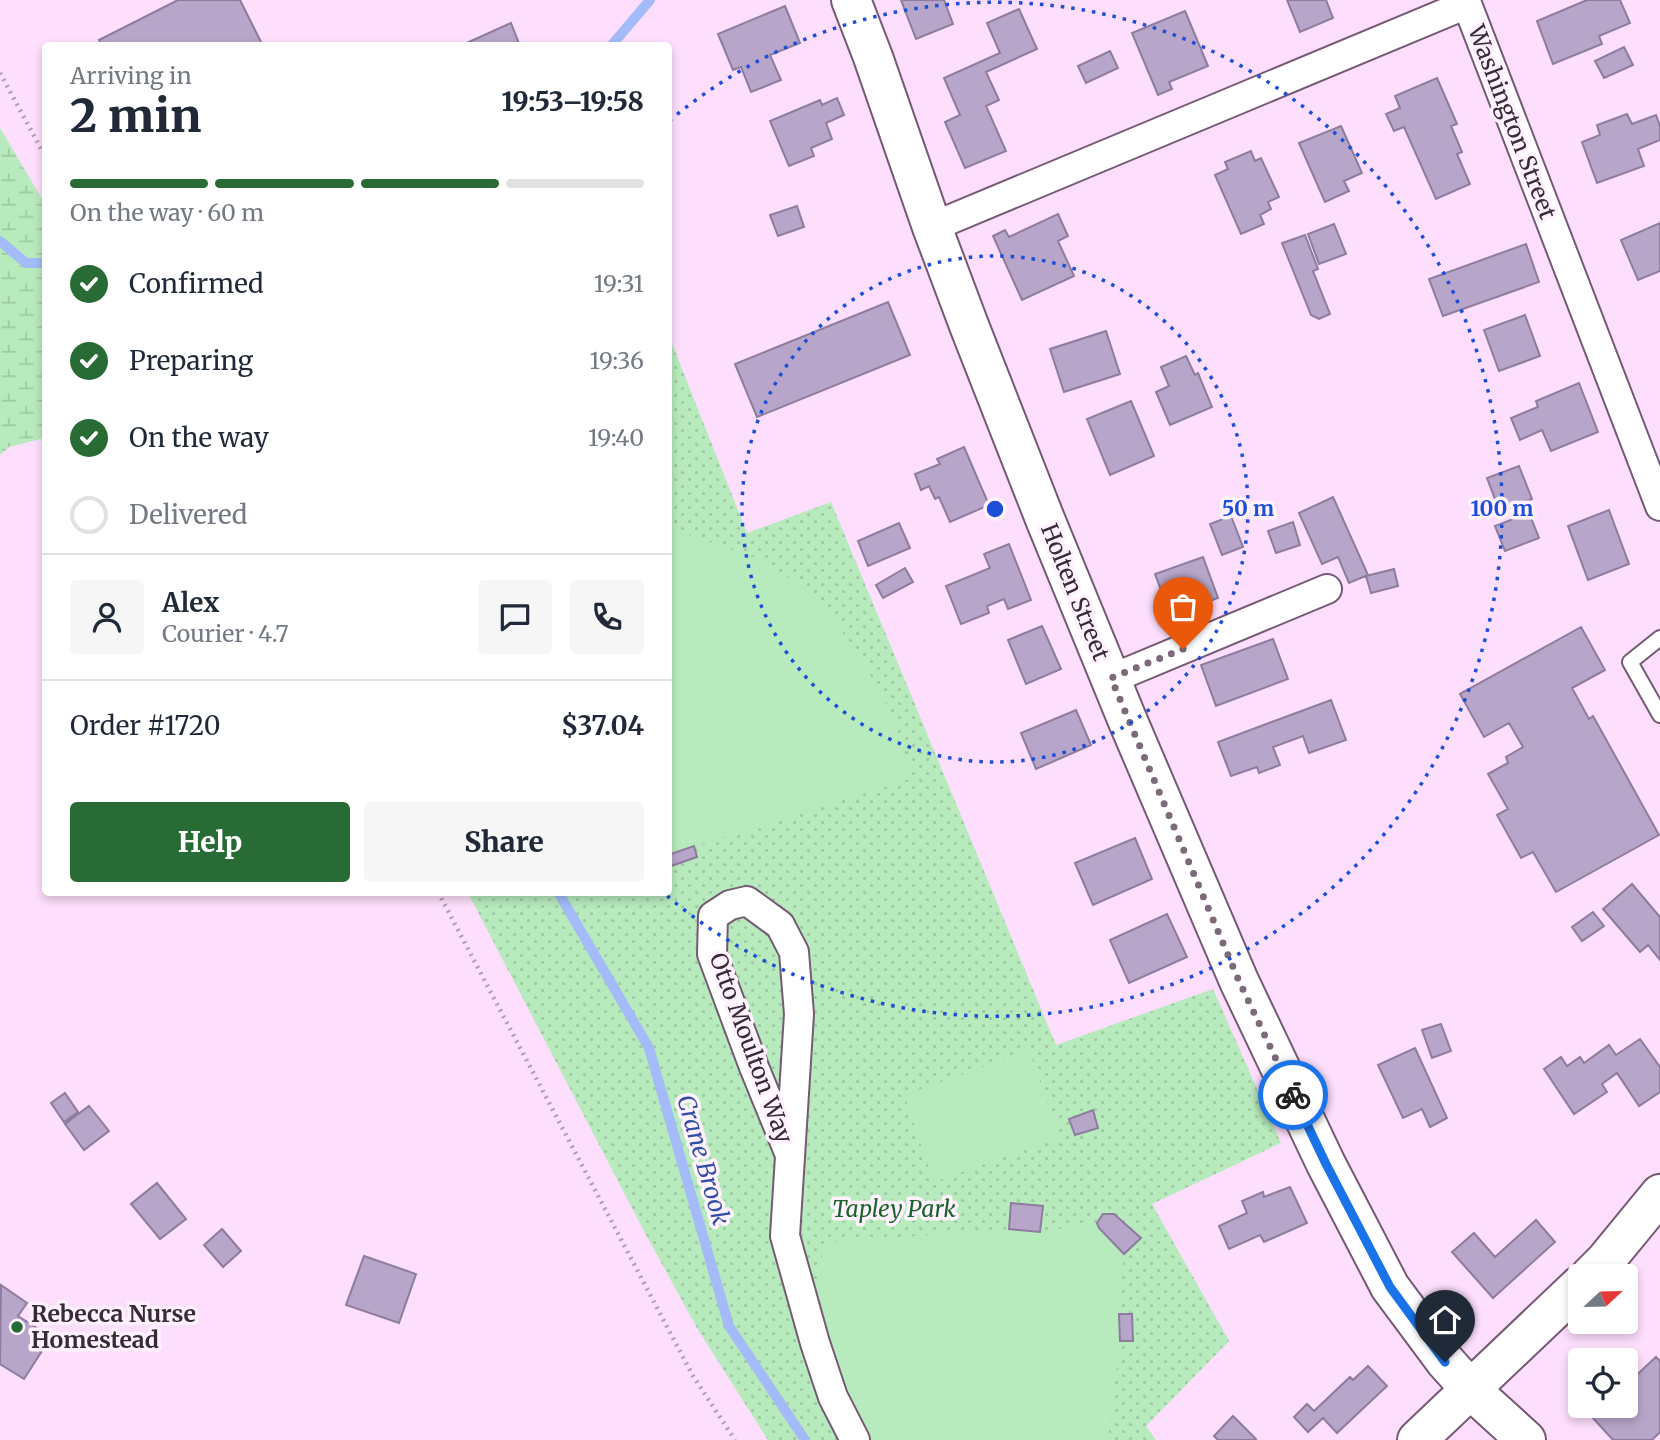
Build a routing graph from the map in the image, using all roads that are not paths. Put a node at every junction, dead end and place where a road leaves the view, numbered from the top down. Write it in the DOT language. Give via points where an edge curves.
graph roads {
  1 [pos="851,0"];
  2 [pos="1472,2"];
  3 [pos="932,227"];
  4 [pos="1660,506"];
  5 [pos="1327,589"];
  6 [pos="1660,638"];
  7 [pos="1111,678"];
  8 [pos="1660,715"];
  9 [pos="790,1155"];
  10 [pos="1660,1194"];
  11 [pos="1602,1264"];
  12 [pos="1568,1297"];
  13 [pos="1471,1390"];
  14 [pos="855,1440"];
  15 [pos="1417,1440"];
  16 [pos="1526,1440"];
  1 -- 3 [label="main road, Holten Street"];
  2 -- 3 [label="street, Washington Street"];
  2 -- 4 [label="street, Washington Street"];
  3 -- 7 [label="main road, Holten Street"];
  5 -- 7 [label="street"];
  6 -- 8 [label="lane" via="1630,662"];
  7 -- 13 [label="main road, Holten Street" via="1239,981 1326,1164 1390,1287"];
  9 -- 9 [label="street, Otto Moulton Way" via="799,1014 793,952 780,925 747,901 713,916 712,954"];
  9 -- 14 [label="street, Otto Moulton Way" via="785,1236 833,1397"];
  10 -- 11 [label="main road"];
  12 -- 13 [label="main road"];
  13 -- 15 [label="main road"];
  13 -- 16 [label="main road, Holten Street"];
}
